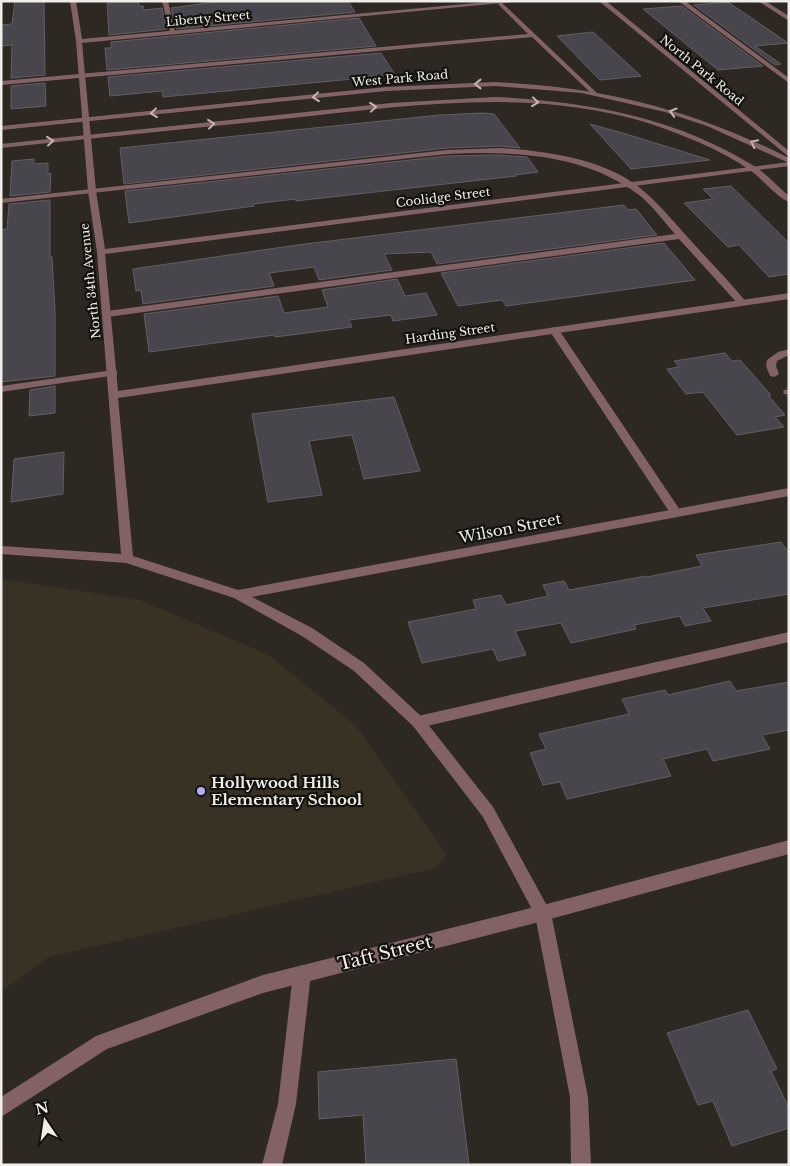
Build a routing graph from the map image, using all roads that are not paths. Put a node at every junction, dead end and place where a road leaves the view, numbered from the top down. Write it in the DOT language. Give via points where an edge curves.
graph roads {
  1 [pos="73,1"];
  2 [pos="165,1"];
  3 [pos="519,1"];
  4 [pos="602,1"];
  5 [pos="681,1"];
  6 [pos="761,1"];
  7 [pos="500,3"];
  8 [pos="789,19"];
  9 [pos="173,32"];
  10 [pos="533,35"];
  11 [pos="79,41"];
  12 [pos="82,76"];
  13 [pos="789,80"];
  14 [pos="1,83"];
  15 [pos="595,94"];
  16 [pos="730,108"];
  17 [pos="85,120"];
  18 [pos="719,127"];
  19 [pos="1,128"];
  20 [pos="711,132"];
  21 [pos="87,137"];
  22 [pos="1,146"];
  23 [pos="789,155"];
  24 [pos="789,163"];
  25 [pos="753,169"];
  26 [pos="630,184"];
  27 [pos="92,191"];
  28 [pos="789,200"];
  29 [pos="1,201"];
  30 [pos="682,236"];
  31 [pos="101,252"];
  32 [pos="789,296"];
  33 [pos="742,303"];
  34 [pos="107,314"];
  35 [pos="554,330"];
  36 [pos="789,352"];
  37 [pos="113,373"];
  38 [pos="774,374"];
  39 [pos="1,389"];
  40 [pos="115,395"];
  41 [pos="789,492"];
  42 [pos="676,513"];
  43 [pos="1,550"];
  44 [pos="127,559"];
  45 [pos="238,595"];
  46 [pos="789,637"];
  47 [pos="418,722"];
  48 [pos="789,847"];
  49 [pos="543,913"];
  50 [pos="302,974"];
  51 [pos="1,1108"];
  52 [pos="272,1165"];
  53 [pos="581,1165"];
  1 -- 11 [label="street, North 34th Avenue"];
  2 -- 9 [label="street"];
  3 -- 7 [label="street, Liberty Street"];
  4 -- 16 [label="street, North Park Road"];
  5 -- 13 [label="street"];
  6 -- 8 [label="street"];
  7 -- 9 [label="street, Liberty Street"];
  7 -- 10 [label="street"];
  9 -- 11 [label="street, Liberty Street"];
  10 -- 12 [label="street"];
  10 -- 15 [label="street"];
  11 -- 12 [label="street, North 34th Avenue"];
  12 -- 14 [label="street"];
  12 -- 17 [label="street, North 34th Avenue"];
  15 -- 17 [label="street, West Park Road, one-way" via="521,86 452,84"];
  18 -- 15 [label="street, West Park Road, one-way" via="638,102"];
  16 -- 18 [label="street" via="730,120"];
  16 -- 23 [label="street, North Park Road"];
  17 -- 19 [label="street, West Park Road"];
  17 -- 21 [label="street, North 34th Avenue"];
  18 -- 20 [label="street"];
  24 -- 18 [label="street, West Park Road, one-way"];
  22 -- 21 [label="street, West Park Road, one-way"];
  21 -- 25 [label="street, West Park Road, one-way" via="415,103 489,99 610,112 702,138"];
  21 -- 27 [label="street, North 34th Avenue"];
  24 -- 25 [label="street, Coolidge Street"];
  25 -- 26 [label="street, Coolidge Street"];
  25 -- 28 [label="street"];
  26 -- 27 [label="street" via="600,169 561,158 505,150 476,150"];
  26 -- 30 [label="street"];
  26 -- 31 [label="street, Coolidge Street"];
  27 -- 29 [label="street"];
  27 -- 31 [label="street, North 34th Avenue"];
  30 -- 33 [label="street"];
  30 -- 34 [label="street"];
  31 -- 34 [label="street, North 34th Avenue"];
  32 -- 33 [label="street, Harding Street"];
  33 -- 35 [label="street, Harding Street"];
  34 -- 37 [label="street, North 34th Avenue"];
  35 -- 40 [label="street, Harding Street"];
  35 -- 42 [label="street"];
  36 -- 38 [label="street" via="772,360"];
  37 -- 39 [label="street"];
  37 -- 40 [label="street, North 34th Avenue"];
  40 -- 44 [label="street, North 34th Avenue"];
  41 -- 42 [label="street, Wilson Street"];
  42 -- 45 [label="street, Wilson Street"];
  43 -- 44 [label="street"];
  44 -- 45 [label="street"];
  45 -- 47 [label="street" via="306,632 359,667"];
  46 -- 47 [label="street"];
  47 -- 49 [label="street" via="488,812"];
  48 -- 49 [label="street, Taft Street"];
  49 -- 50 [label="street, Taft Street"];
  49 -- 53 [label="street" via="579,1097"];
  50 -- 51 [label="street, Taft Street" via="263,984 102,1042"];
  50 -- 52 [label="street" via="287,1104"];
}
